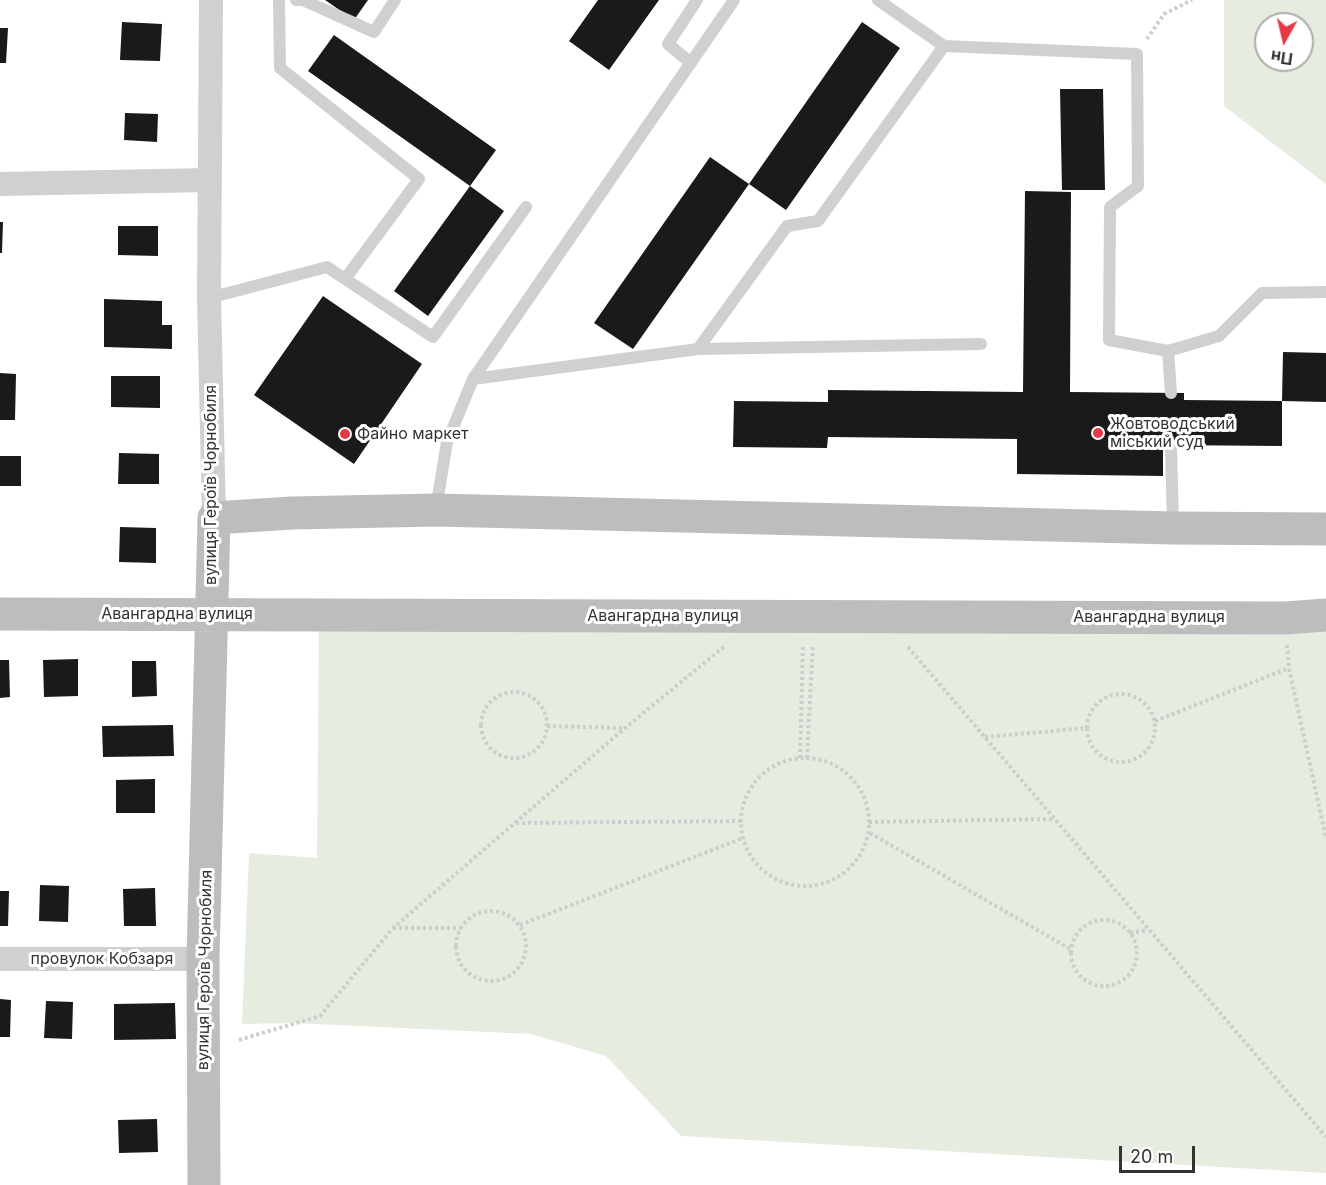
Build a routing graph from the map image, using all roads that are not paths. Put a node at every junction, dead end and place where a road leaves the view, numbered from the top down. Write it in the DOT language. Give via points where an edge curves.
graph roads {
  1 [pos="211,0"];
  2 [pos="279,0"];
  3 [pos="296,0"];
  4 [pos="396,0"];
  5 [pos="697,0"];
  6 [pos="734,0"];
  7 [pos="878,0"];
  8 [pos="944,46"];
  9 [pos="691,63"];
  10 [pos="210,180"];
  11 [pos="0,184"];
  12 [pos="526,207"];
  13 [pos="345,279"];
  14 [pos="1326,292"];
  15 [pos="209,298"];
  16 [pos="981,344"];
  17 [pos="698,349"];
  18 [pos="1168,351"];
  19 [pos="472,379"];
  20 [pos="1171,393"];
  21 [pos="1171,445"];
  22 [pos="436,510"];
  23 [pos="214,518"];
  24 [pos="1173,528"];
  25 [pos="1326,529"];
  26 [pos="0,614"];
  27 [pos="211,615"];
  28 [pos="1326,615"];
  29 [pos="0,959"];
  30 [pos="204,959"];
  31 [pos="204,1185"];
  1 -- 10 [label="street, вулиця Героїв Чорнобиля"];
  2 -- 13 [label="lane" via="280,68 419,179"];
  3 -- 4 [label="lane" via="374,32"];
  5 -- 9 [label="lane" via="668,45"];
  6 -- 9 [label="lane"];
  7 -- 8 [label="lane"];
  8 -- 17 [label="lane" via="818,221 787,226"];
  8 -- 18 [label="lane" via="1137,54 1138,186 1110,207 1109,340"];
  9 -- 19 [label="lane"];
  10 -- 11 [label="street"];
  10 -- 15 [label="street, вулиця Героїв Чорнобиля"];
  12 -- 13 [label="lane" via="432,337"];
  13 -- 15 [label="lane" via="327,267"];
  14 -- 18 [label="lane" via="1262,293 1219,336"];
  15 -- 23 [label="street, вулиця Героїв Чорнобиля"];
  16 -- 17 [label="lane"];
  17 -- 19 [label="lane"];
  18 -- 20 [label="lane"];
  19 -- 22 [label="lane" via="447,442"];
  21 -- 24 [label="lane"];
  22 -- 23 [label="street"];
  22 -- 24 [label="street"];
  23 -- 27 [label="street, вулиця Героїв Чорнобиля"];
  24 -- 25 [label="street"];
  26 -- 27 [label="street, Авангардна вулиця"];
  27 -- 28 [label="street, Авангардна вулиця"];
  27 -- 30 [label="street, вулиця Героїв Чорнобиля"];
  29 -- 30 [label="street, провулок Кобзаря"];
  30 -- 31 [label="street, вулиця Героїв Чорнобиля"];
}
